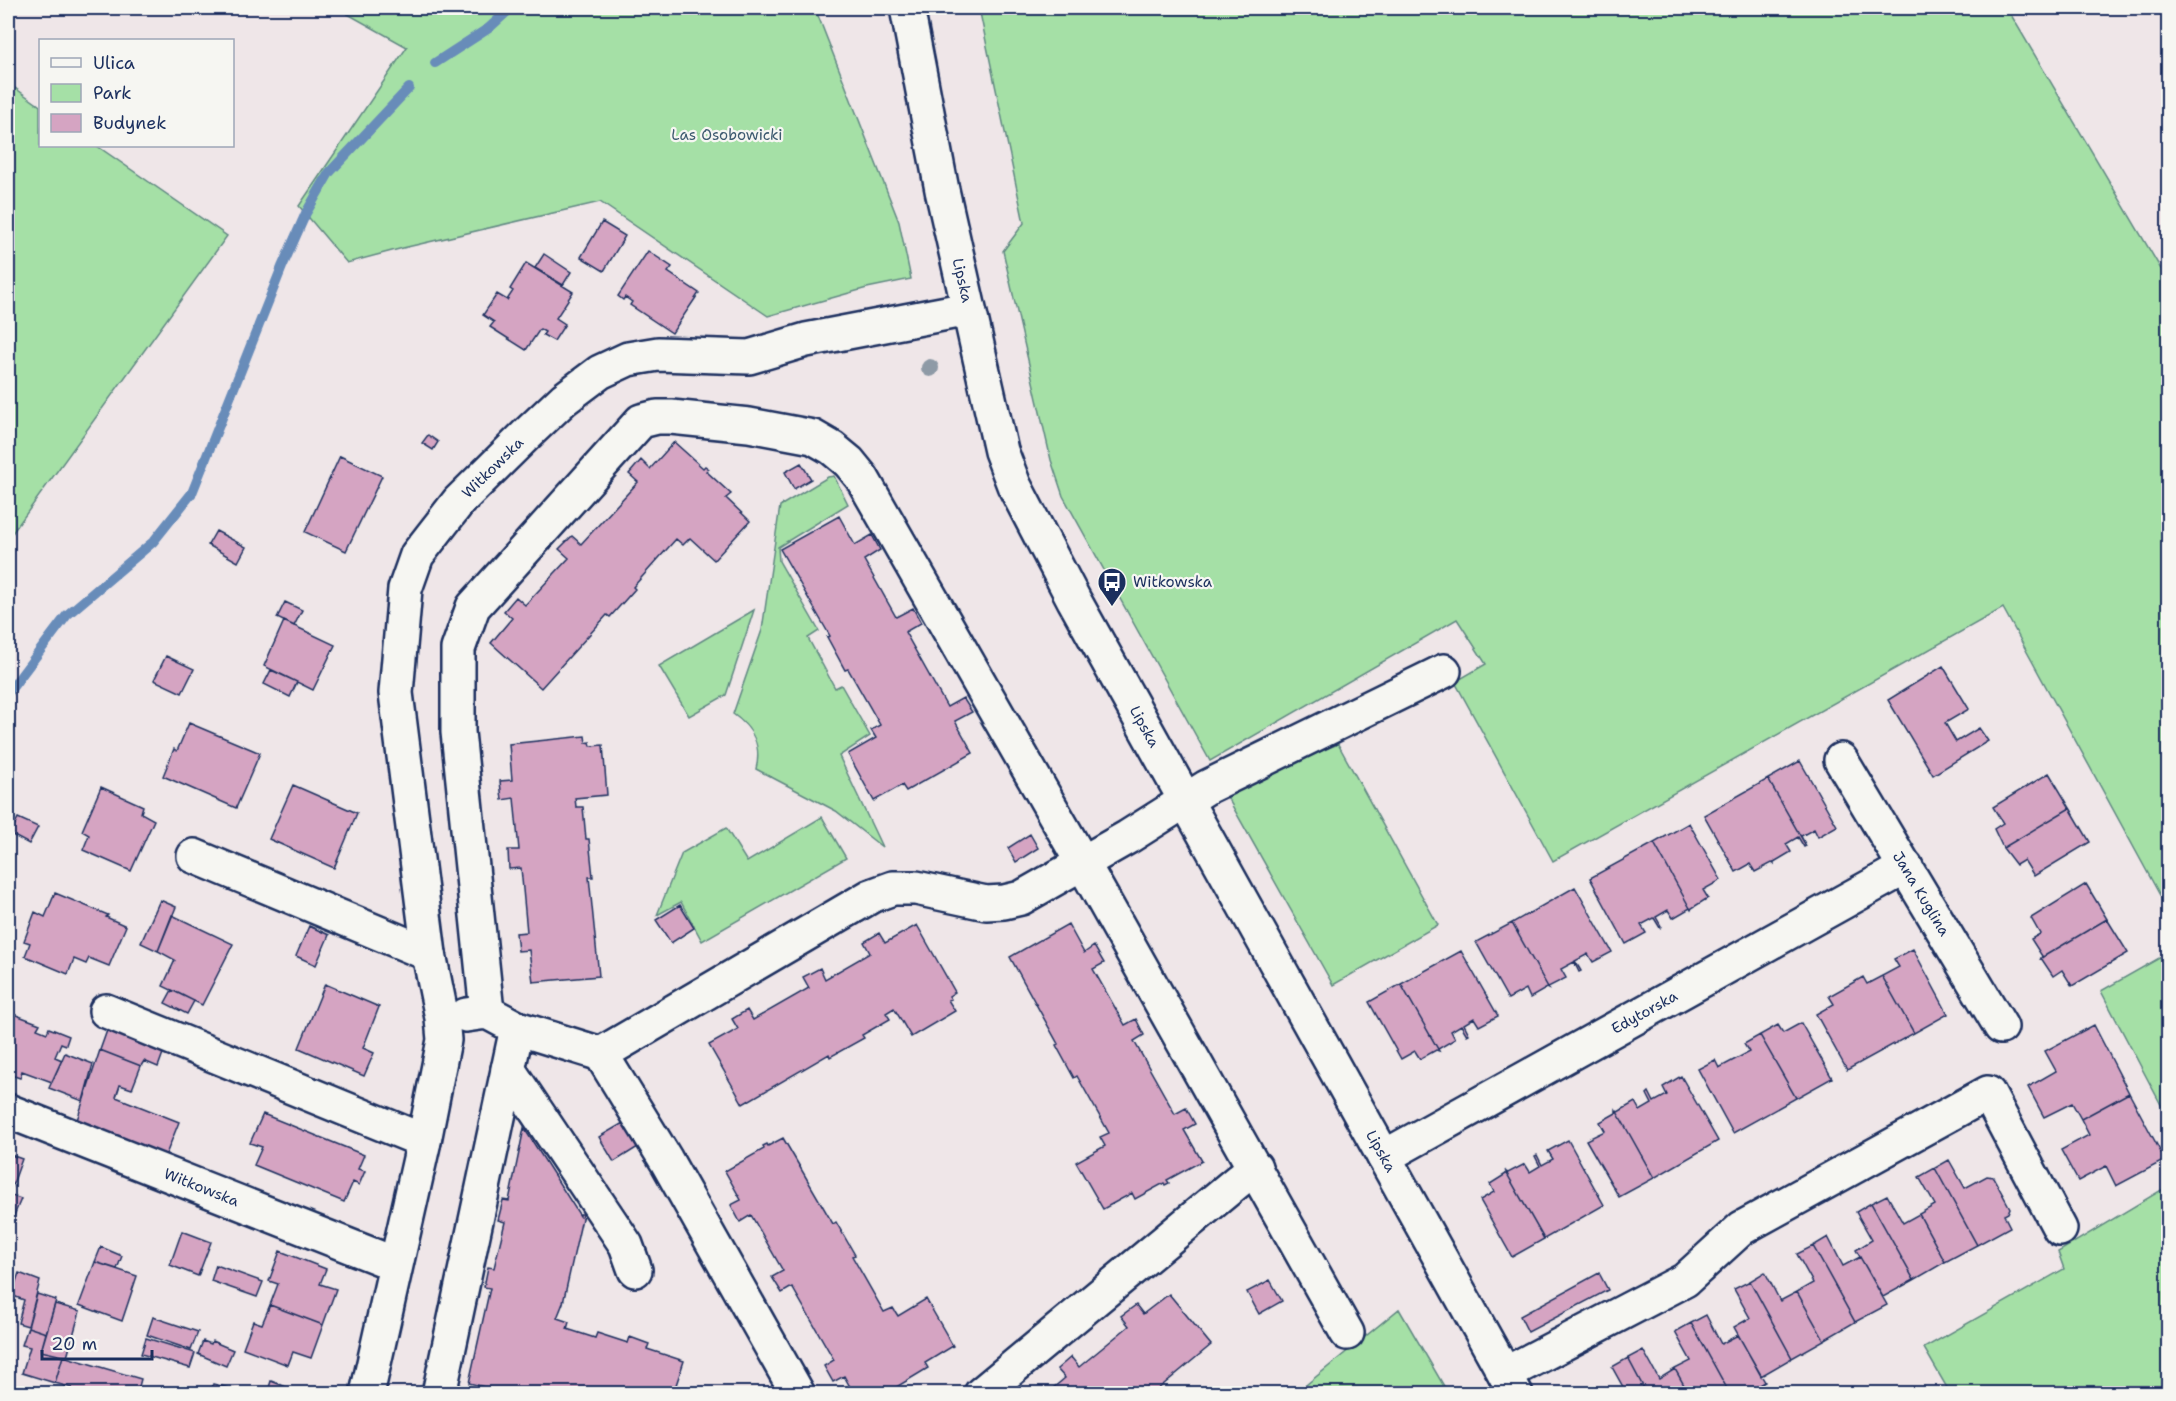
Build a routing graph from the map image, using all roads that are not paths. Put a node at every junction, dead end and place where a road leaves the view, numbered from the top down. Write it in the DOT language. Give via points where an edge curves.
graph roads {
  1 [pos="907,8"];
  2 [pos="968,309"];
  3 [pos="1444,671"];
  4 [pos="1841,760"];
  5 [pos="1187,801"];
  6 [pos="194,856"];
  7 [pos="1082,862"];
  8 [pos="1906,867"];
  9 [pos="429,954"];
  10 [pos="105,1011"];
  11 [pos="487,1012"];
  12 [pos="442,1018"];
  13 [pos="2001,1027"];
  14 [pos="517,1028"];
  15 [pos="601,1054"];
  16 [pos="508,1069"];
  17 [pos="8,1111"];
  18 [pos="424,1141"];
  19 [pos="1384,1156"];
  20 [pos="1255,1167"];
  21 [pos="2060,1229"];
  22 [pos="395,1264"];
  23 [pos="635,1270"];
  24 [pos="1347,1333"];
  25 [pos="1511,1384"];
  26 [pos="367,1394"];
  27 [pos="439,1394"];
  28 [pos="798,1394"];
  29 [pos="981,1394"];
  1 -- 2 [label="street, Lipska"];
  2 -- 5 [label="street, Lipska" via="1002,451 1014,485"];
  2 -- 9 [label="street, Witkowska" via="806,340 749,357 658,354 628,359 600,372 564,399 435,529 417,555 405,589 396,693"];
  3 -- 5 [label="street"];
  4 -- 8 [label="street, Jana Kuglina"];
  5 -- 7 [label="street"];
  5 -- 19 [label="street, Lipska"];
  6 -- 9 [label="street"];
  7 -- 11 [label="street" via="862,478 849,462 813,437 793,433 671,417 641,421 473,607 458,648 458,732"];
  7 -- 15 [label="street" via="1021,897 1004,902 986,903 916,888 893,888 871,896"];
  7 -- 20 [label="street"];
  8 -- 13 [label="street, Jana Kuglina"];
  8 -- 19 [label="street, Edytorska"];
  9 -- 12 [label="street, Witkowska"];
  10 -- 18 [label="street"];
  11 -- 12 [label="street"];
  11 -- 14 [label="street"];
  12 -- 18 [label="street, Witkowska" via="444,1040"];
  14 -- 15 [label="street"];
  14 -- 16 [label="street"];
  15 -- 28 [label="street" via="666,1160"];
  16 -- 23 [label="street" via="626,1245"];
  16 -- 27 [label="street"];
  17 -- 22 [label="street, Witkowska"];
  18 -- 22 [label="street, Witkowska"];
  19 -- 25 [label="street, Lipska"];
  20 -- 24 [label="street"];
  20 -- 29 [label="street"];
  21 -- 25 [label="street" via="1988,1094 1742,1228 1685,1280"];
  22 -- 26 [label="street, Witkowska"];
}
